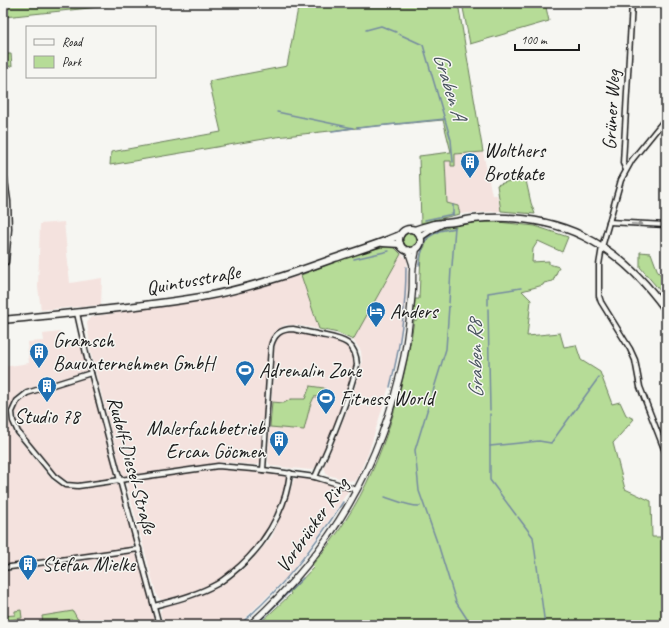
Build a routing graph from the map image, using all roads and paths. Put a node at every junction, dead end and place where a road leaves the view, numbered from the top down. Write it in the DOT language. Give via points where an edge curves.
graph roads {
  1 [pos="632,3"];
  2 [pos="666,118"];
  3 [pos="3,166"];
  4 [pos="626,170"];
  5 [pos="5,201"];
  6 [pos="609,222"];
  7 [pos="443,223"];
  8 [pos="666,225"];
  9 [pos="414,230"];
  10 [pos="400,235"];
  11 [pos="420,238"];
  12 [pos="383,243"];
  13 [pos="400,244"];
  14 [pos="602,247"];
  15 [pos="416,248"];
  16 [pos="408,250"];
  17 [pos="5,262"];
  18 [pos="413,267"];
  19 [pos="666,310"];
  20 [pos="77,312"];
  21 [pos="3,320"];
  22 [pos="91,373"];
  23 [pos="666,454"];
  24 [pos="263,470"];
  25 [pos="290,473"];
  26 [pos="315,477"];
  27 [pos="120,481"];
  28 [pos="357,490"];
  29 [pos="139,549"];
  30 [pos="3,568"];
  31 [pos="154,606"];
  32 [pos="159,625"];
  33 [pos="250,625"];
  1 -- 4 [label="street, Grüner Weg" via="623,163"];
  2 -- 4 [label="street"];
  3 -- 5 [label="street"];
  4 -- 6 [label="street"];
  5 -- 17 [label="street" via="9,229"];
  6 -- 8 [label="street, one-way"];
  6 -- 14 [label="street"];
  7 -- 9 [label="main road"];
  7 -- 11 [label="main road"];
  7 -- 14 [label="main road" via="496,218 540,222 570,230"];
  9 -- 10 [label="main road" via="404,231"];
  9 -- 11 [label="main road"];
  10 -- 12 [label="main road, Quintusstraße"];
  10 -- 13 [label="main road"];
  11 -- 15 [label="main road" via="420,244"];
  12 -- 13 [label="main road, Quintusstraße"];
  12 -- 20 [label="main road, Quintusstraße" via="231,291 167,302"];
  13 -- 16 [label="main road"];
  14 -- 19 [label="main road" via="632,270"];
  14 -- 23 [label="street" via="599,296 635,360 640,387"];
  15 -- 16 [label="main road"];
  15 -- 18 [label="main road, Vorbrücker Ring"];
  16 -- 18 [label="main road, Vorbrücker Ring"];
  18 -- 28 [label="main road, Vorbrücker Ring" via="410,317 399,376 383,431"];
  20 -- 21 [label="main road, Quintusstraße"];
  20 -- 22 [label="street, Rudolf-Diesel-Straße"];
  22 -- 27 [label="street, Rudolf-Diesel-Straße"];
  22 -- 27 [label="street" via="21,396 12,412 14,427 61,483 78,486"];
  24 -- 25 [label="street"];
  24 -- 26 [label="street" via="271,346 278,333 293,329 341,339 350,345 357,360 348,398"];
  24 -- 27 [label="street" via="218,466"];
  25 -- 26 [label="street"];
  25 -- 31 [label="street" via="282,502 268,534 245,563 208,589"];
  26 -- 28 [label="street"];
  27 -- 29 [label="street, Rudolf-Diesel-Straße"];
  28 -- 33 [label="main road, Vorbrücker Ring" via="308,564 268,609"];
  29 -- 30 [label="street"];
  29 -- 31 [label="street, Rudolf-Diesel-Straße"];
  31 -- 32 [label="street, Rudolf-Diesel-Straße"];
}
